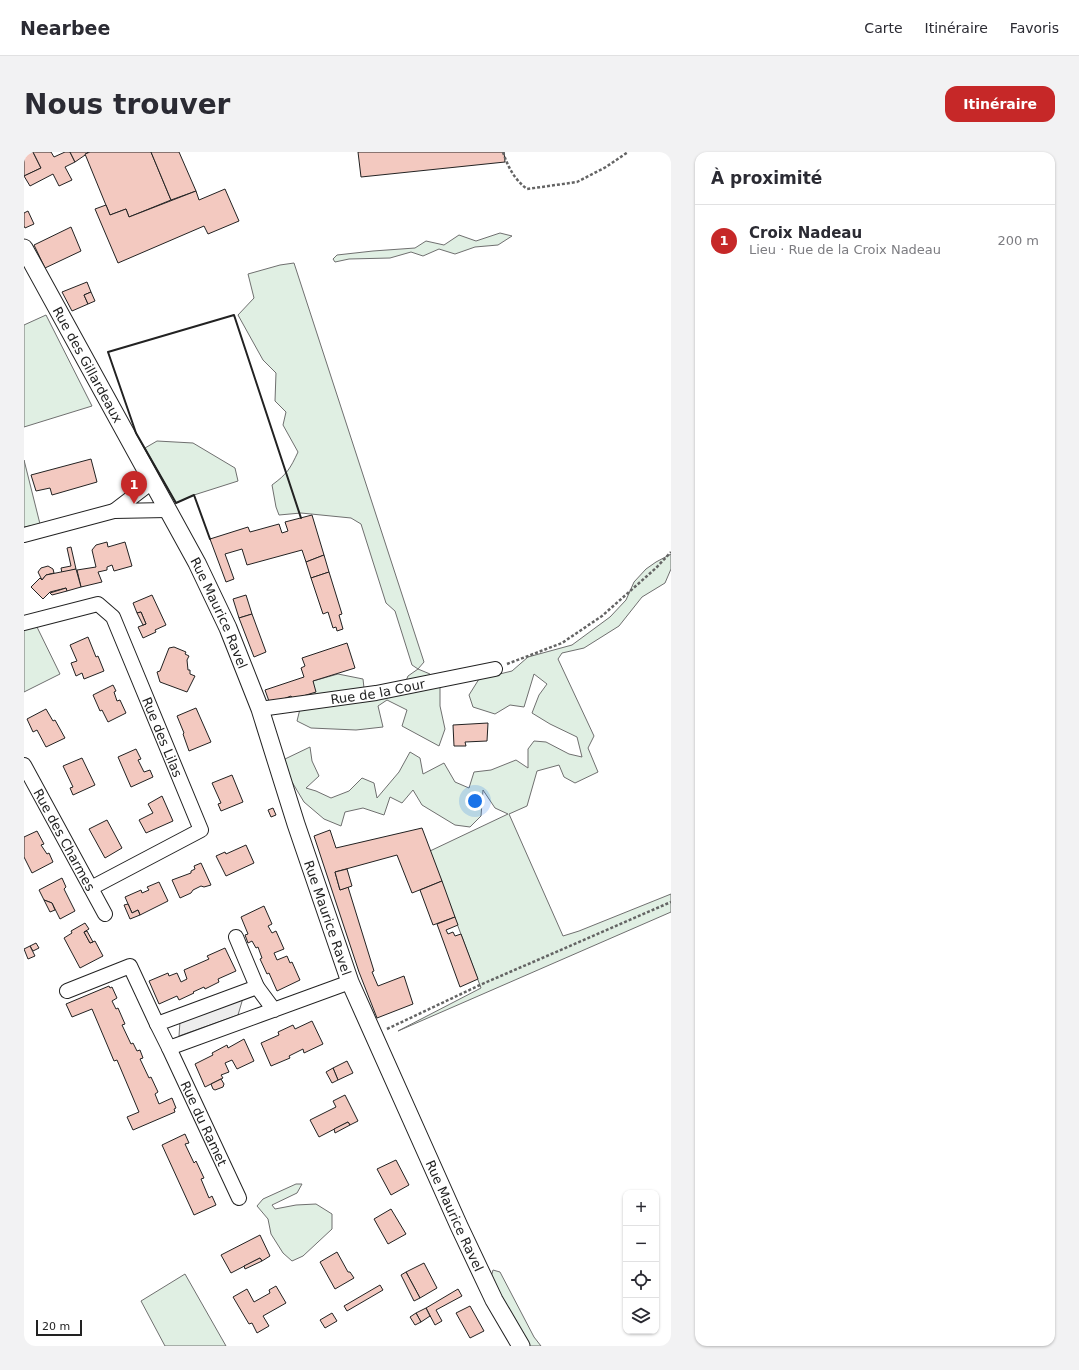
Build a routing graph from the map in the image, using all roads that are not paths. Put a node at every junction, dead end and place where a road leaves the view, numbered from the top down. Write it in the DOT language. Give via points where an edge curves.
graph roads {
  1 [pos="24,248"];
  2 [pos="152,482"];
  3 [pos="168,510"];
  4 [pos="114,512"];
  5 [pos="24,535"];
  6 [pos="24,624"];
  7 [pos="495,669"];
  8 [pos="260,709"];
  9 [pos="24,765"];
  10 [pos="90,888"];
  11 [pos="105,914"];
  12 [pos="236,937"];
  13 [pos="350,982"];
  14 [pos="257,987"];
  15 [pos="67,991"];
  16 [pos="274,1010"];
  17 [pos="157,1024"];
  18 [pos="169,1048"];
  19 [pos="239,1198"];
  20 [pos="521,1346"];
  1 -- 2 [label="street, Rue des Gillardeaux"];
  2 -- 3 [label="street, Rue Maurice Ravel"];
  2 -- 4 [label="street"];
  3 -- 4 [label="street"];
  3 -- 8 [label="street, Rue Maurice Ravel" via="228,628"];
  4 -- 5 [label="street"];
  6 -- 10 [label="street, Rue des Lilas" via="98,604 113,617 201,830"];
  7 -- 8 [label="street, Rue de la Cour" via="376,693"];
  8 -- 13 [label="street, Rue Maurice Ravel"];
  9 -- 10 [label="street, Rue des Charmes"];
  10 -- 11 [label="street, Rue des Charmes"];
  12 -- 14 [label="street"];
  13 -- 16 [label="street"];
  13 -- 20 [label="street, Rue Maurice Ravel" via="490,1293"];
  14 -- 16 [label="street"];
  14 -- 17 [label="street"];
  15 -- 17 [label="street, Rue du Ramet" via="130,966"];
  16 -- 18 [label="street"];
  17 -- 18 [label="street, Rue du Ramet"];
  18 -- 19 [label="street, Rue du Ramet"];
}
